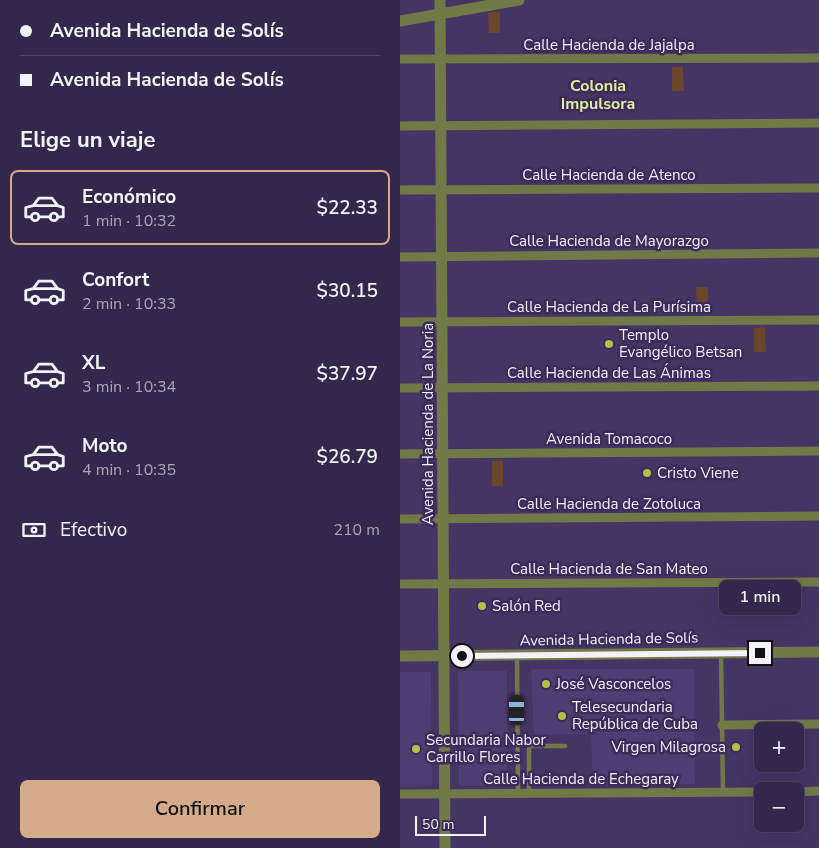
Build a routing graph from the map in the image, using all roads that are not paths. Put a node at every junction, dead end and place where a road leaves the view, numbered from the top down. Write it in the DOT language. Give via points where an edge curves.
graph roads {
  1 [pos="440,0"];
  2 [pos="518,0"];
  3 [pos="440,14"];
  4 [pos="400,21"];
  5 [pos="819,58"];
  6 [pos="400,59"];
  7 [pos="440,60"];
  8 [pos="819,123"];
  9 [pos="400,126"];
  10 [pos="441,126"];
  11 [pos="819,188"];
  12 [pos="400,190"];
  13 [pos="441,190"];
  14 [pos="819,253"];
  15 [pos="442,256"];
  16 [pos="400,257"];
  17 [pos="819,320"];
  18 [pos="400,322"];
  19 [pos="442,322"];
  20 [pos="819,386"];
  21 [pos="400,388"];
  22 [pos="442,388"];
  23 [pos="819,452"];
  24 [pos="400,454"];
  25 [pos="443,454"];
  26 [pos="819,516"];
  27 [pos="400,519"];
  28 [pos="443,519"];
  29 [pos="819,582"];
  30 [pos="400,584"];
  31 [pos="444,584"];
  32 [pos="819,652"];
  33 [pos="721,653"];
  34 [pos="516,655"];
  35 [pos="400,656"];
  36 [pos="444,656"];
  37 [pos="722,724"];
  38 [pos="819,724"];
  39 [pos="565,746"];
  40 [pos="754,792"];
  41 [pos="804,792"];
  42 [pos="819,792"];
  43 [pos="518,793"];
  44 [pos="529,793"];
  45 [pos="722,793"];
  46 [pos="400,794"];
  47 [pos="445,794"];
  48 [pos="445,848"];
  1 -- 3 [label="street, Avenida Hacienda de La Noria"];
  2 -- 3 [label="street"];
  3 -- 4 [label="street"];
  3 -- 7 [label="street, Avenida Hacienda de La Noria"];
  5 -- 7 [label="street, Calle Hacienda de Jajalpa"];
  6 -- 7 [label="street, Calle Hacienda de Jajalpa"];
  7 -- 10 [label="street, Avenida Hacienda de La Noria"];
  8 -- 10 [label="street"];
  9 -- 10 [label="street"];
  10 -- 13 [label="street, Avenida Hacienda de La Noria"];
  11 -- 13 [label="street, Calle Hacienda de Atenco"];
  12 -- 13 [label="street, Calle Hacienda de Atenco"];
  13 -- 15 [label="street, Avenida Hacienda de La Noria"];
  14 -- 15 [label="street, Calle Hacienda de Mayorazgo"];
  15 -- 16 [label="street, Calle Hacienda de Mayorazgo"];
  15 -- 19 [label="street, Avenida Hacienda de La Noria"];
  17 -- 19 [label="street, Calle Hacienda de La Purísima"];
  18 -- 19 [label="street, Calle Hacienda de La Purísima"];
  19 -- 22 [label="street, Avenida Hacienda de La Noria"];
  20 -- 22 [label="street, Calle Hacienda de Las Ánimas"];
  21 -- 22 [label="street, Calle Hacienda de Las Ánimas"];
  22 -- 25 [label="street, Avenida Hacienda de La Noria"];
  23 -- 25 [label="street, Avenida Tomacoco"];
  24 -- 25 [label="street, Avenida Tomacoco"];
  25 -- 28 [label="street, Avenida Hacienda de La Noria"];
  26 -- 28 [label="street, Calle Hacienda de Zotoluca"];
  27 -- 28 [label="street, Calle Hacienda de Zotoluca"];
  28 -- 31 [label="street, Avenida Hacienda de La Noria"];
  29 -- 31 [label="street, Calle Hacienda de San Mateo"];
  30 -- 31 [label="street, Calle Hacienda de San Mateo"];
  31 -- 36 [label="street, Avenida Hacienda de La Noria"];
  32 -- 33 [label="street, Avenida Hacienda de Solís"];
  33 -- 34 [label="street, Avenida Hacienda de Solís"];
  33 -- 37 [label="lane"];
  34 -- 36 [label="street, Avenida Hacienda de Solís"];
  34 -- 43 [label="lane"];
  35 -- 36 [label="street, Avenida Hacienda de Solís"];
  36 -- 47 [label="street, Avenida Hacienda de La Noria"];
  37 -- 38 [label="street"];
  37 -- 45 [label="lane"];
  39 -- 44 [label="lane" via="528,746"];
  40 -- 45 [label="street, Calle Hacienda de Echegaray"];
  41 -- 42 [label="street"];
  43 -- 44 [label="street, Calle Hacienda de Echegaray"];
  43 -- 47 [label="street, Calle Hacienda de Echegaray"];
  44 -- 45 [label="street, Calle Hacienda de Echegaray"];
  46 -- 47 [label="street, Calle Hacienda de Echegaray"];
  47 -- 48 [label="street, Avenida Hacienda de La Noria"];
}
